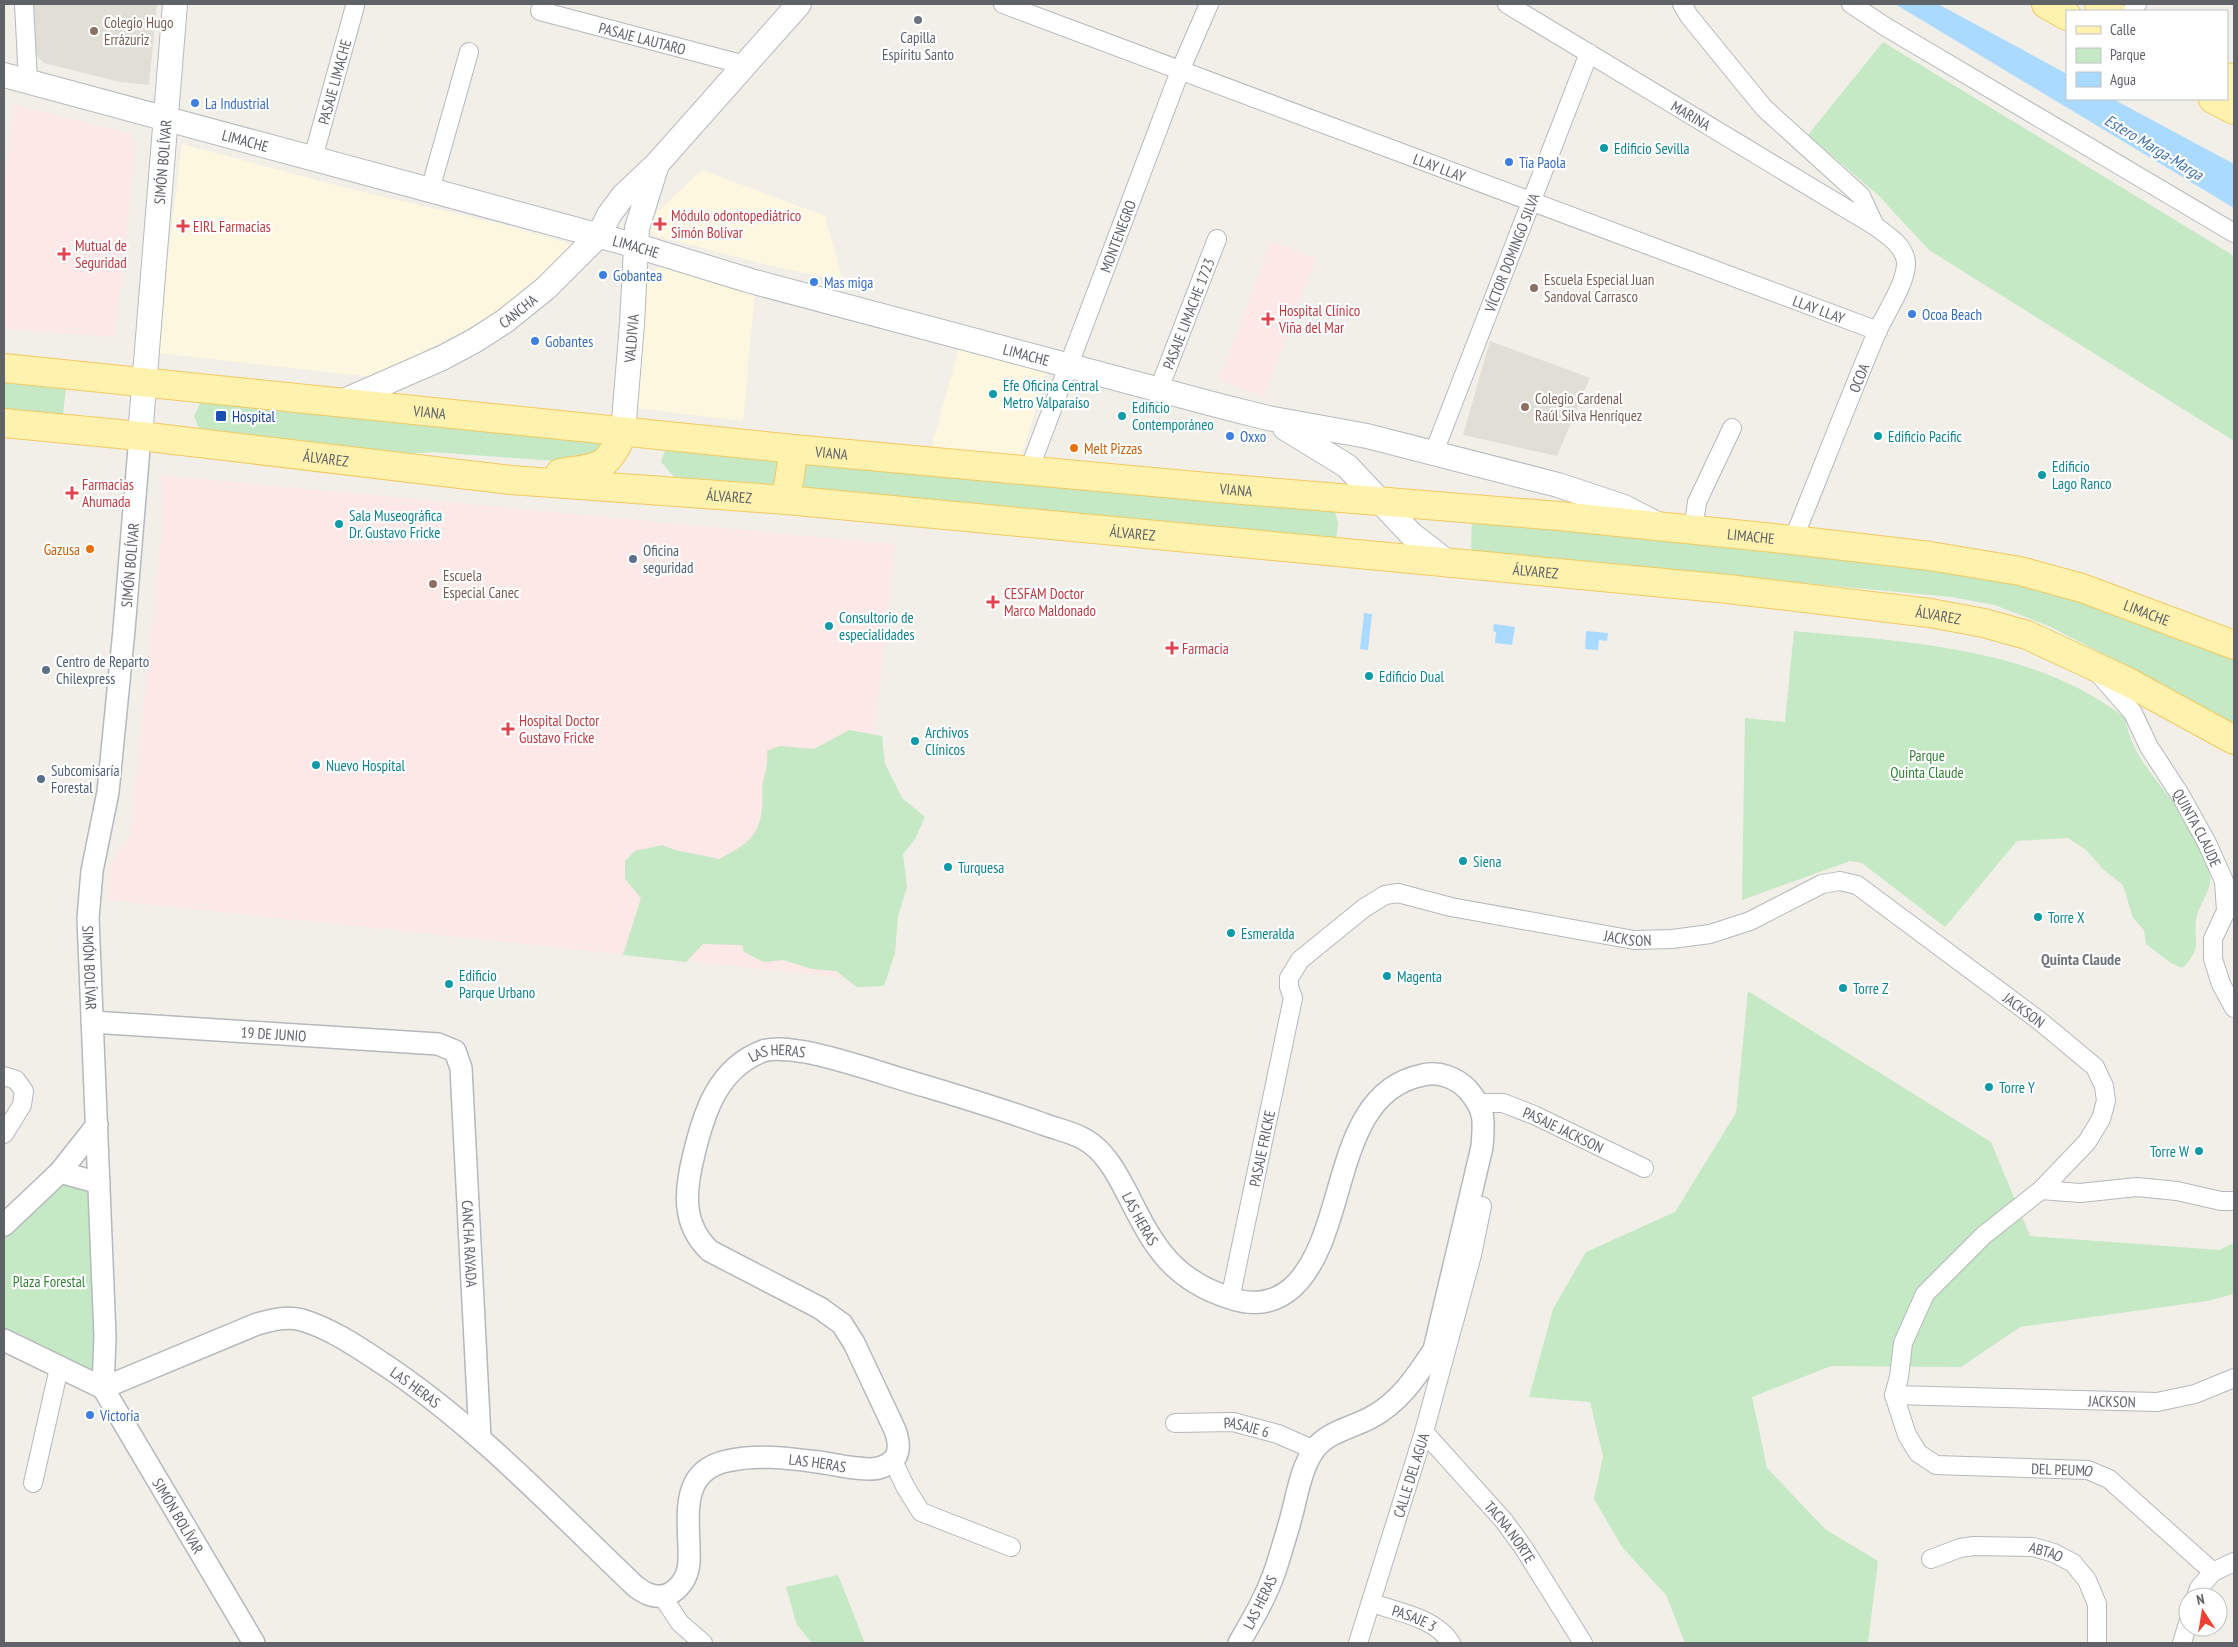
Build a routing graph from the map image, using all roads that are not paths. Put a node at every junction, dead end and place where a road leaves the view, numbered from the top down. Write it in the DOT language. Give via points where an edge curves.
graph roads {
  1 [pos="24,4"];
  2 [pos="175,4"];
  3 [pos="799,4"];
  4 [pos="1003,4"];
  5 [pos="1209,4"];
  6 [pos="1507,4"];
  7 [pos="1682,4"];
  8 [pos="1851,4"];
  9 [pos="2046,4"];
  10 [pos="355,6"];
  11 [pos="540,11"];
  12 [pos="2066,15"];
  13 [pos="469,52"];
  14 [pos="1589,53"];
  15 [pos="745,65"];
  16 [pos="1180,71"];
  17 [pos="4,75"];
  18 [pos="28,81"];
  19 [pos="2215,100"];
  20 [pos="2234,110"];
  21 [pos="165,118"];
  22 [pos="314,158"];
  23 [pos="657,164"];
  24 [pos="430,190"];
  25 [pos="1531,200"];
  26 [pos="1874,226"];
  27 [pos="2234,234"];
  28 [pos="599,235"];
  29 [pos="1217,238"];
  30 [pos="638,246"];
  31 [pos="1878,330"];
  32 [pos="1071,365"];
  33 [pos="4,368"];
  34 [pos="144,382"];
  35 [pos="1159,389"];
  36 [pos="337,404"];
  37 [pos="1268,418"];
  38 [pos="4,423"];
  39 [pos="1732,428"];
  40 [pos="623,432"];
  41 [pos="140,436"];
  42 [pos="1367,436"];
  43 [pos="794,449"];
  44 [pos="1434,452"];
  45 [pos="1347,466"];
  46 [pos="1030,470"];
  47 [pos="511,480"];
  48 [pos="786,500"];
  49 [pos="1379,502"];
  50 [pos="1660,526"];
  51 [pos="1693,530"];
  52 [pos="1793,540"];
  53 [pos="1451,564"];
  54 [pos="2234,645"];
  55 [pos="2091,665"];
  56 [pos="2234,740"];
  57 [pos="1293,998"];
  58 [pos="2234,1008"];
  59 [pos="92,1022"];
  60 [pos="455,1051"];
  61 [pos="4,1076"];
  62 [pos="1479,1103"];
  63 [pos="97,1125"];
  64 [pos="4,1134"];
  65 [pos="1644,1168"];
  66 [pos="60,1172"];
  67 [pos="99,1183"];
  68 [pos="2041,1190"];
  69 [pos="2234,1201"];
  70 [pos="1482,1206"];
  71 [pos="4,1226"];
  72 [pos="1230,1299"];
  73 [pos="1450,1312"];
  74 [pos="4,1340"];
  75 [pos="59,1368"];
  76 [pos="2234,1378"];
  77 [pos="103,1388"];
  78 [pos="1894,1395"];
  79 [pos="1175,1423"];
  80 [pos="1424,1432"];
  81 [pos="480,1438"];
  82 [pos="1314,1450"];
  83 [pos="893,1461"];
  84 [pos="33,1483"];
  85 [pos="1011,1547"];
  86 [pos="1931,1559"];
  87 [pos="2234,1562"];
  88 [pos="2213,1572"];
  89 [pos="2200,1587"];
  90 [pos="662,1596"];
  91 [pos="1372,1603"];
  92 [pos="254,1643"];
  93 [pos="703,1643"];
  94 [pos="1239,1643"];
  95 [pos="1358,1643"];
  96 [pos="1451,1643"];
  97 [pos="1583,1643"];
  98 [pos="2097,1643"];
  1 -- 18 [label="street"];
  2 -- 21 [label="main road, SIMÓN BOLÍVAR"];
  3 -- 15 [label="main road, CANCHA"];
  4 -- 16 [label="street, LLAY LLAY"];
  5 -- 16 [label="street, MONTENEGRO"];
  6 -- 14 [label="street, MARINA"];
  7 -- 26 [label="street" via="1764,108 1861,196"];
  8 -- 27 [label="street"];
  9 -- 12 [label="main road"];
  10 -- 22 [label="street, PASAJE LIMACHE"];
  11 -- 15 [label="street, PASAJE LAUTARO"];
  13 -- 24 [label="street"];
  14 -- 25 [label="street, VÍCTOR DOMINGO SILVA"];
  14 -- 26 [label="street, MARINA"];
  15 -- 23 [label="main road, CANCHA"];
  16 -- 25 [label="street, LLAY LLAY"];
  16 -- 32 [label="street, MONTENEGRO"];
  17 -- 18 [label="main road, LIMACHE"];
  18 -- 21 [label="main road, LIMACHE"];
  19 -- 20 [label="main road"];
  21 -- 22 [label="main road, LIMACHE"];
  21 -- 34 [label="main road, SIMÓN BOLÍVAR"];
  22 -- 24 [label="main road, LIMACHE"];
  23 -- 28 [label="main road, CANCHA" via="623,196"];
  23 -- 30 [label="main road, CANCHA" via="638,222"];
  24 -- 28 [label="main road, LIMACHE"];
  25 -- 31 [label="street, LLAY LLAY"];
  25 -- 44 [label="street, VÍCTOR DOMINGO SILVA"];
  26 -- 31 [label="street, OCOA" via="1899,246 1906,263 1900,285"];
  28 -- 30 [label="main road, LIMACHE"];
  28 -- 36 [label="main road, CANCHA" via="546,288 490,331 442,358"];
  29 -- 35 [label="street, PASAJE LIMACHE 1723"];
  30 -- 32 [label="main road, LIMACHE" via="751,281"];
  30 -- 40 [label="main road, VALDIVIA"];
  31 -- 52 [label="street, OCOA"];
  32 -- 35 [label="main road, LIMACHE"];
  32 -- 46 [label="street, MONTENEGRO"];
  33 -- 34 [label="main road, VIANA"];
  34 -- 36 [label="main road, VIANA"];
  34 -- 41 [label="main road, SIMÓN BOLÍVAR"];
  35 -- 37 [label="main road, LIMACHE"];
  36 -- 40 [label="main road, VIANA"];
  37 -- 42 [label="main road, LIMACHE"];
  37 -- 45 [label="main road, LIMACHE"];
  38 -- 41 [label="main road, ÁLVAREZ"];
  39 -- 51 [label="street" via="1697,502"];
  40 -- 43 [label="main road, VIANA"];
  40 -- 47 [label="main road" via="613,454 600,467"];
  41 -- 47 [label="main road, ÁLVAREZ"];
  41 -- 59 [label="street, SIMÓN BOLÍVAR" via="108,792 92,871 88,918"];
  42 -- 44 [label="main road, LIMACHE"];
  42 -- 45 [label="main road" via="1354,446"];
  43 -- 46 [label="main road, VIANA"];
  43 -- 48 [label="main road"];
  44 -- 50 [label="main road, LIMACHE" via="1558,485 1624,507"];
  45 -- 49 [label="main road, LIMACHE"];
  46 -- 49 [label="main road, VIANA"];
  47 -- 48 [label="main road, ÁLVAREZ"];
  48 -- 53 [label="main road, ÁLVAREZ"];
  49 -- 50 [label="main road, VIANA"];
  49 -- 53 [label="main road, LIMACHE" via="1420,541"];
  50 -- 51 [label="main road, LIMACHE"];
  51 -- 52 [label="main road, LIMACHE"];
  52 -- 54 [label="main road, LIMACHE" via="1930,556 2020,571 2082,588"];
  53 -- 55 [label="main road, ÁLVAREZ" via="1930,613 2028,635"];
  55 -- 56 [label="main road, ÁLVAREZ"];
  55 -- 58 [label="street, QUINTA CLAUDE" via="2132,714 2207,843 2224,881 2226,911 2213,939 2213,959"];
  57 -- 68 [label="street, JACKSON" via="1289,978 1300,960 1385,895 1398,893 1451,907 1634,940 1710,934 1750,921 1822,884 1840,881 1857,885 2041,1022 2095,1067 2104,1086 2106,1101 2101,1119 2086,1142"];
  57 -- 72 [label="street, PASAJE FRICKE"];
  59 -- 60 [label="street, 19 DE JUNIO" via="438,1044"];
  59 -- 63 [label="street, SIMÓN BOLÍVAR"];
  60 -- 81 [label="street, CANCHA RAYADA" via="461,1068"];
  61 -- 64 [label="street" via="16,1080 24,1091 22,1106"];
  62 -- 65 [label="street, PASAJE JACKSON" via="1503,1103 1534,1114"];
  62 -- 72 [label="street, LAS HERAS" via="1461,1082 1428,1073 1406,1078 1391,1088 1372,1107 1356,1138 1316,1254 1294,1286 1274,1300 1253,1304"];
  62 -- 73 [label="street, LAS HERAS" via="1484,1120 1482,1147"];
  63 -- 66 [label="street"];
  63 -- 67 [label="street, SIMÓN BOLÍVAR"];
  66 -- 67 [label="street"];
  66 -- 71 [label="street"];
  67 -- 77 [label="street, SIMÓN BOLÍVAR" via="105,1336"];
  68 -- 69 [label="street" via="2080,1193 2137,1187"];
  68 -- 78 [label="street, JACKSON" via="1984,1235 1925,1294 1902,1343"];
  70 -- 73 [label="street, LAS HERAS" via="1472,1255"];
  72 -- 83 [label="street, LAS HERAS" via="1179,1273 1162,1256 1114,1168 1085,1139 996,1106 807,1052 766,1050 759,1053 730,1073 703,1117 688,1176 688,1217 700,1242 710,1252 820,1308 842,1324 895,1430 899,1452"];
  73 -- 80 [label="street, CALLE DEL AGUA"];
  73 -- 82 [label="street, LAS HERAS" via="1434,1350 1403,1393 1370,1418 1331,1435"];
  74 -- 75 [label="street"];
  75 -- 77 [label="street"];
  75 -- 84 [label="street"];
  76 -- 78 [label="street, JACKSON" via="2195,1394 2157,1402"];
  77 -- 81 [label="street, LAS HERAS" via="281,1317 302,1320 351,1342 416,1385"];
  77 -- 92 [label="street, SIMÓN BOLÍVAR"];
  78 -- 88 [label="street, DEL PEUMO" via="1907,1435 1918,1453 1936,1466 2088,1470 2109,1479"];
  79 -- 82 [label="street, PASAJE 6" via="1233,1422 1278,1434"];
  80 -- 91 [label="street, CALLE DEL AGUA"];
  80 -- 97 [label="street, TACNA NORTE" via="1504,1521"];
  81 -- 90 [label="street, LAS HERAS" via="635,1586 649,1595"];
  82 -- 94 [label="street, LAS HERAS" via="1301,1478 1275,1570"];
  83 -- 85 [label="street" via="921,1512"];
  83 -- 90 [label="street, LAS HERAS" via="880,1468 861,1468 740,1458 709,1468 698,1478 690,1493 687,1574 675,1592"];
  86 -- 98 [label="street, ABTAO" via="1974,1546 2033,1547 2054,1553 2073,1563 2087,1580 2097,1604"];
  87 -- 88 [label="street"];
  88 -- 89 [label="street"];
  90 -- 93 [label="street" via="680,1623"];
  91 -- 95 [label="street, CALLE DEL AGUA"];
  91 -- 96 [label="street, PASAJE 3" via="1434,1625"];
}
